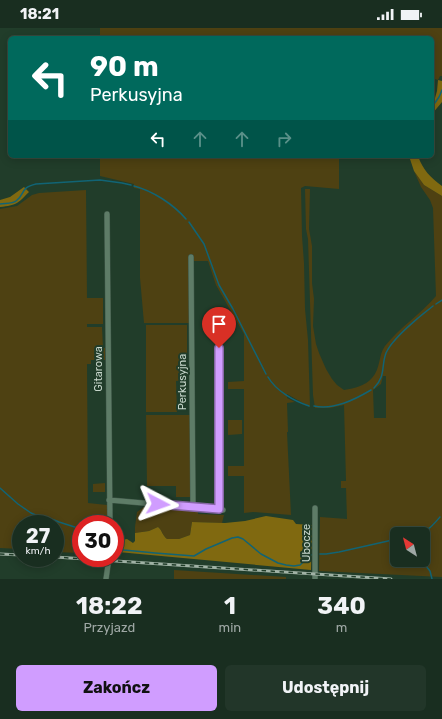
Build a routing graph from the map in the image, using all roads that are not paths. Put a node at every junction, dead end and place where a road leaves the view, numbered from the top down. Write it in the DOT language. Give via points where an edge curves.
graph roads {
  1 [pos="107,214"];
  2 [pos="191,257"];
  3 [pos="219,348"];
  4 [pos="109,500"];
  5 [pos="193,507"];
  6 [pos="315,508"];
  7 [pos="110,515"];
  8 [pos="108,567"];
  9 [pos="106,579"];
  10 [pos="316,579"];
  1 -- 4 [label="street, Gitarowa"];
  2 -- 5 [label="street, Perkusyjna"];
  3 -- 5 [label="street" via="221,509"];
  4 -- 5 [label="street"];
  4 -- 7 [label="street, Gitarowa"];
  6 -- 10 [label="street, Ubocze"];
  8 -- 9 [label="street"];
}
